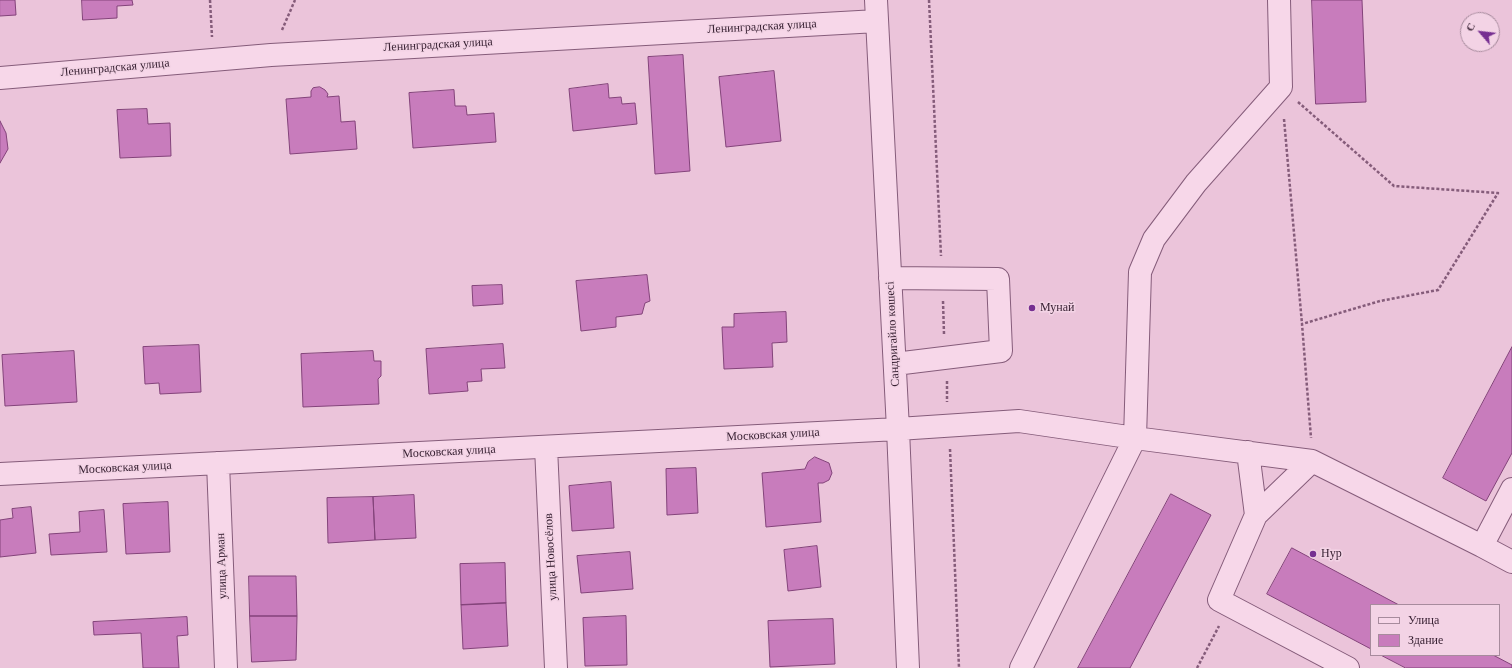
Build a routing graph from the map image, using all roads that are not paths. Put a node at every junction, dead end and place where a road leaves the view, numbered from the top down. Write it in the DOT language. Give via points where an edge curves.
graph roads {
  1 [pos="1279,0"];
  2 [pos="877,10"];
  3 [pos="0,78"];
  4 [pos="890,278"];
  5 [pos="895,364"];
  6 [pos="898,429"];
  7 [pos="1135,438"];
  8 [pos="546,447"];
  9 [pos="1248,452"];
  10 [pos="1312,461"];
  11 [pos="218,463"];
  12 [pos="0,474"];
  13 [pos="1512,489"];
  14 [pos="1256,515"];
  15 [pos="1482,546"];
  16 [pos="1512,562"];
  17 [pos="226,668"];
  18 [pos="556,668"];
  19 [pos="908,668"];
  20 [pos="1021,668"];
  21 [pos="1348,668"];
  1 -- 7 [label="street" via="1281,87 1196,183 1154,239 1140,272"];
  2 -- 3 [label="street, Ленинградская улица"];
  2 -- 4 [label="street, Сандригайло көшесі"];
  4 -- 5 [label="street, Сандригайло көшесі"];
  4 -- 5 [label="street" via="998,279 1001,351"];
  5 -- 6 [label="street, Сандригайло көшесі"];
  6 -- 7 [label="street, Московская улица" via="1019,421"];
  6 -- 8 [label="street, Московская улица"];
  6 -- 19 [label="street, Сандригайло көшесі"];
  7 -- 9 [label="street, Московская улица"];
  7 -- 20 [label="street"];
  8 -- 11 [label="street, Московская улица"];
  8 -- 18 [label="street, улица Новосёлов"];
  9 -- 10 [label="street, Московская улица"];
  9 -- 14 [label="street"];
  10 -- 14 [label="street"];
  10 -- 15 [label="street, Московская улица"];
  11 -- 12 [label="street, Московская улица"];
  11 -- 17 [label="street, улица Арман"];
  13 -- 15 [label="street"];
  14 -- 21 [label="street" via="1219,600"];
  15 -- 16 [label="street, Московская улица"];
}
